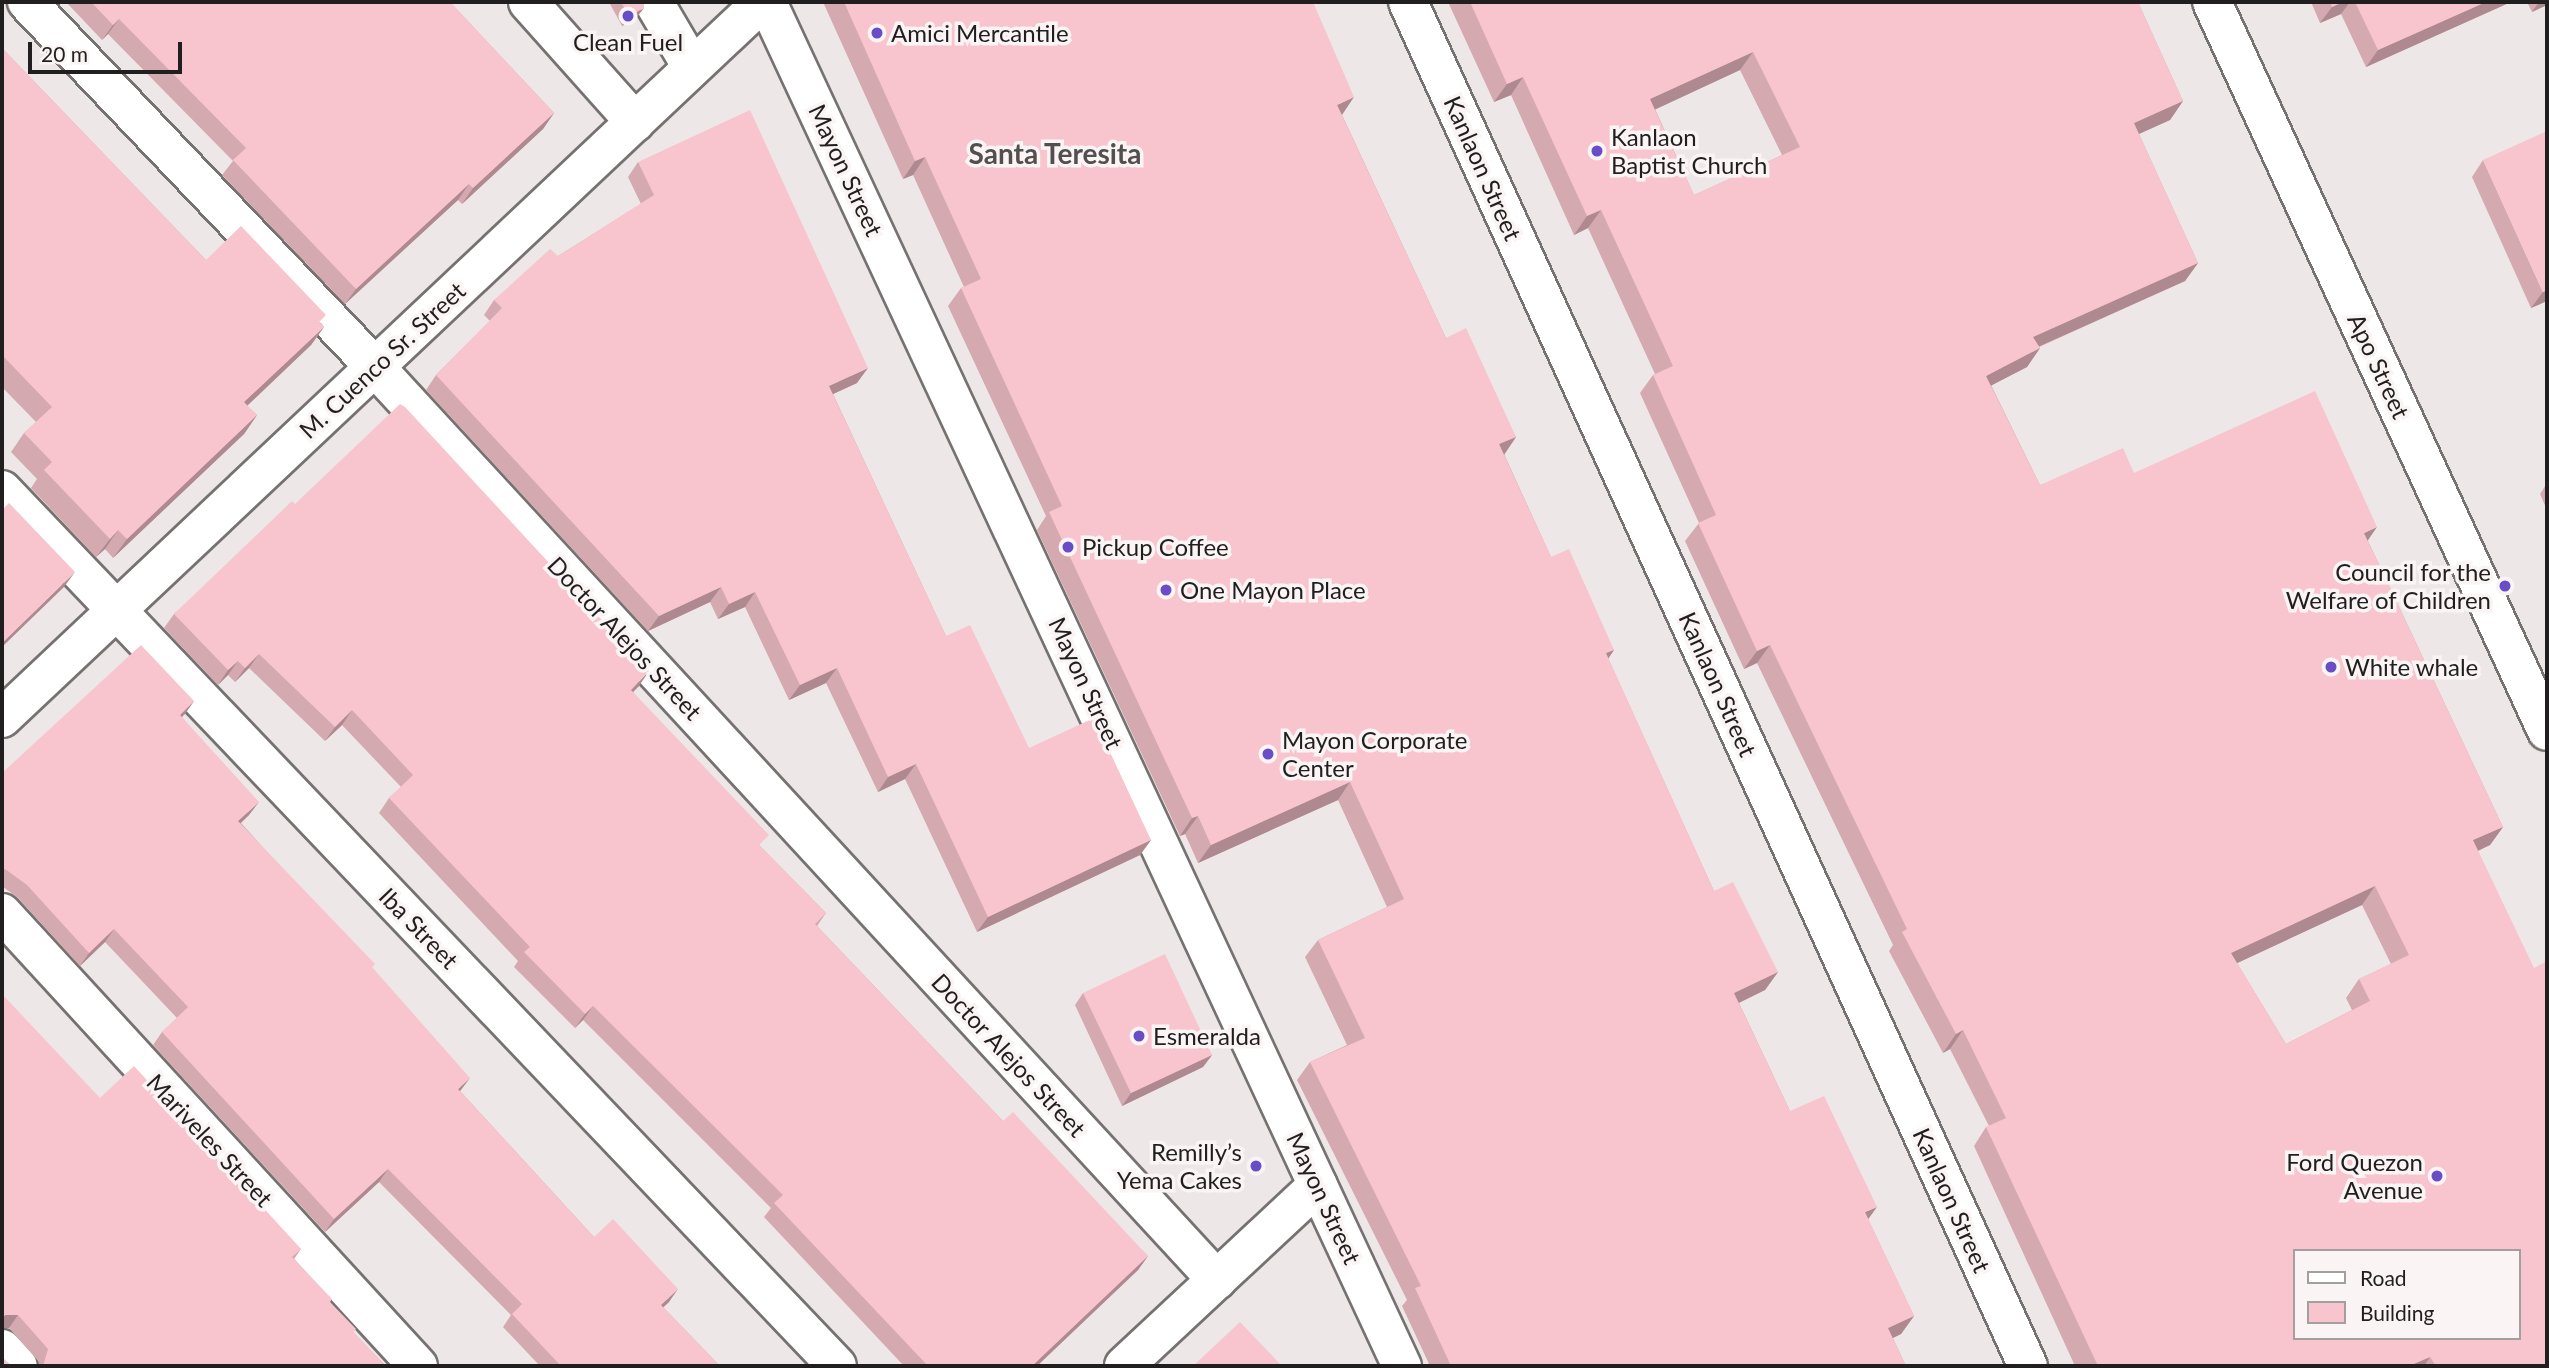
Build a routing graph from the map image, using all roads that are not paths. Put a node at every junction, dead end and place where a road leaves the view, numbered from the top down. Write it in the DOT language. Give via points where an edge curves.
graph roads {
  1 [pos="27,2"];
  2 [pos="528,2"];
  3 [pos="765,2"];
  4 [pos="1408,2"];
  5 [pos="2211,2"];
  6 [pos="656,6"];
  7 [pos="692,67"];
  8 [pos="635,122"];
  9 [pos="375,367"];
  10 [pos="2,490"];
  11 [pos="117,610"];
  12 [pos="2,718"];
  13 [pos="2547,731"];
  14 [pos="2,914"];
  15 [pos="1318,1185"];
  16 [pos="1217,1280"];
  17 [pos="2,1349"];
  18 [pos="18,1366"];
  19 [pos="418,1366"];
  20 [pos="837,1366"];
  21 [pos="1124,1366"];
  22 [pos="1402,1366"];
  23 [pos="2028,1366"];
  1 -- 9 [label="street, Doctor Alejos Street"];
  2 -- 8 [label="street"];
  3 -- 7 [label="street, M. Cuenco Sr. Street"];
  3 -- 15 [label="street, Mayon Street"];
  4 -- 23 [label="street, Kanlaon Street"];
  5 -- 13 [label="street, Apo Street"];
  6 -- 7 [label="street"];
  7 -- 8 [label="street, M. Cuenco Sr. Street"];
  8 -- 9 [label="street, M. Cuenco Sr. Street"];
  9 -- 11 [label="street, M. Cuenco Sr. Street"];
  9 -- 16 [label="street, Doctor Alejos Street"];
  10 -- 11 [label="street, Iba Street"];
  11 -- 12 [label="street, M. Cuenco Sr. Street"];
  11 -- 20 [label="street, Iba Street"];
  14 -- 19 [label="street, Mariveles Street"];
  15 -- 16 [label="street"];
  15 -- 22 [label="street, Mayon Street"];
  16 -- 21 [label="street"];
  17 -- 18 [label="street"];
}
